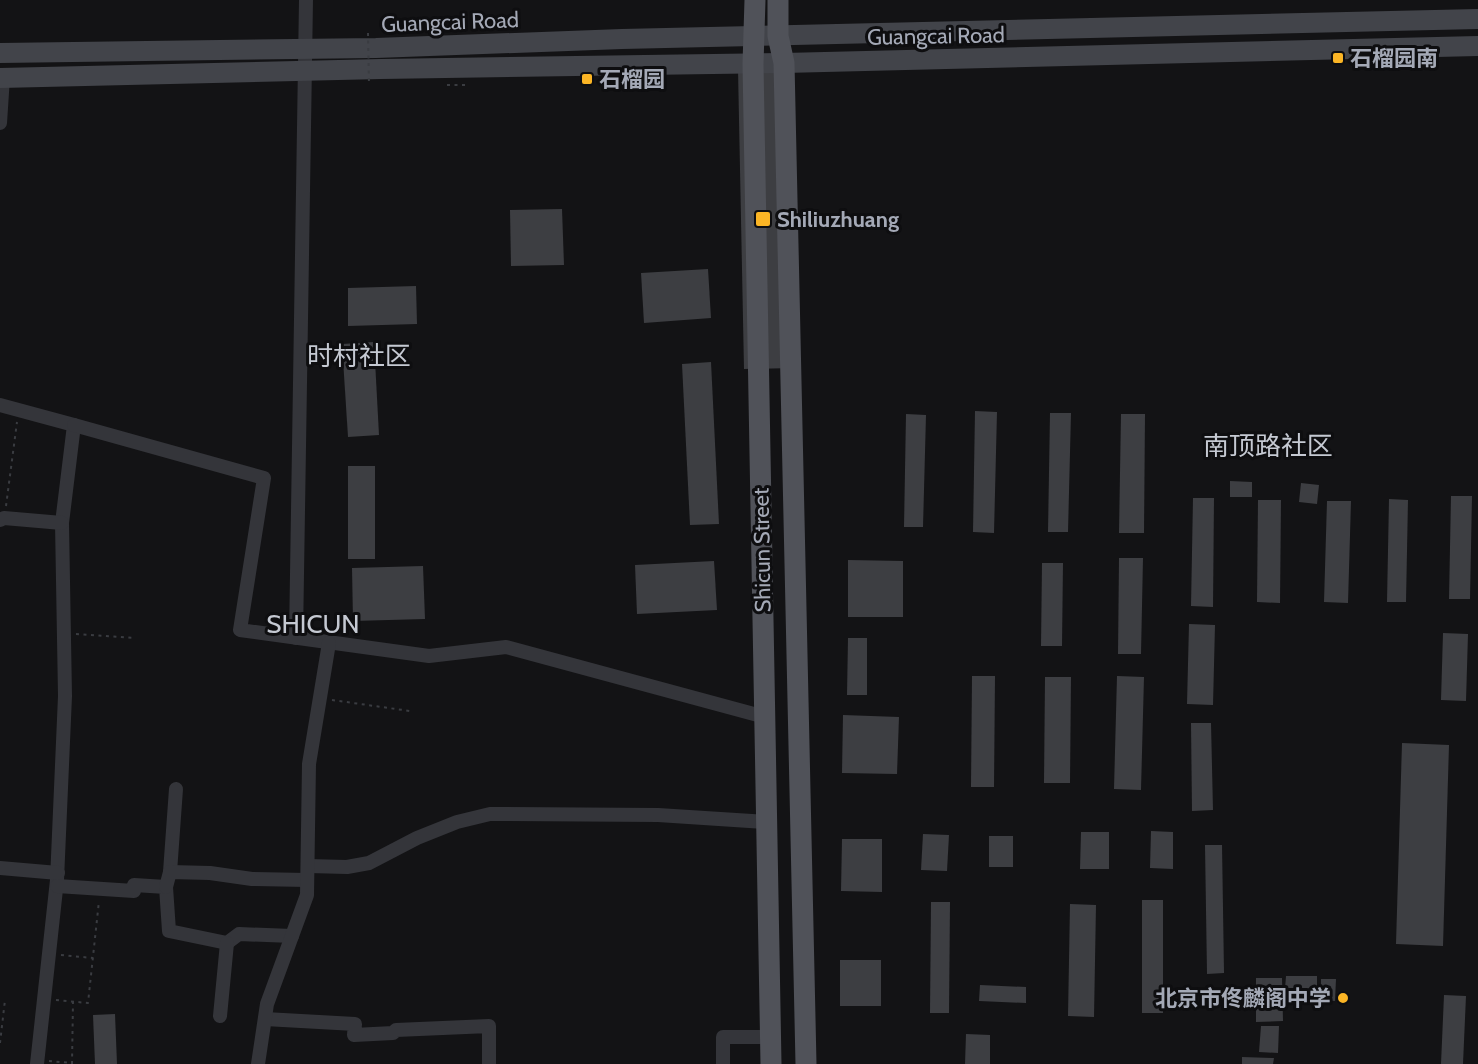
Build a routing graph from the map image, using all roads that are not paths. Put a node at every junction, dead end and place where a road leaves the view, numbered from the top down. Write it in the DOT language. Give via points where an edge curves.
graph roads {
  1 [pos="306,0"];
  2 [pos="755,0"];
  3 [pos="778,0"];
  4 [pos="1478,19"];
  5 [pos="754,36"];
  6 [pos="778,36"];
  7 [pos="1478,46"];
  8 [pos="305,50"];
  9 [pos="0,53"];
  10 [pos="784,63"];
  11 [pos="753,64"];
  12 [pos="305,71"];
  13 [pos="1,77"];
  14 [pos="0,123"];
  15 [pos="0,405"];
  16 [pos="74,425"];
  17 [pos="2,519"];
  18 [pos="62,523"];
  19 [pos="296,638"];
  20 [pos="329,643"];
  21 [pos="765,717"];
  22 [pos="176,789"];
  23 [pos="766,822"];
  24 [pos="0,868"];
  25 [pos="170,872"];
  26 [pos="308,873"];
  27 [pos="57,880"];
  28 [pos="166,887"];
  29 [pos="292,936"];
  30 [pos="227,943"];
  31 [pos="220,1016"];
  32 [pos="265,1019"];
  33 [pos="770,1037"];
  34 [pos="37,1062"];
  35 [pos="258,1064"];
  36 [pos="489,1064"];
  37 [pos="723,1064"];
  38 [pos="771,1064"];
  39 [pos="806,1064"];
  1 -- 8 [label="street"];
  2 -- 5 [label="main road, Shicun Street"];
  3 -- 6 [label="main road, Shicun Street"];
  4 -- 6 [label="main road, Guangcai Road"];
  5 -- 6 [label="main road, Guangcai Road"];
  5 -- 8 [label="main road, Guangcai Road"];
  5 -- 11 [label="main road, Shicun Street"];
  6 -- 10 [label="main road, Shicun Street"];
  7 -- 10 [label="main road, Guangcai Road"];
  8 -- 9 [label="main road, Guangcai Road"];
  8 -- 12 [label="street"];
  10 -- 11 [label="main road, Guangcai Road"];
  10 -- 39 [label="main road, Shicun Street"];
  11 -- 12 [label="main road, Guangcai Road"];
  11 -- 21 [label="main road, Shicun Street"];
  12 -- 13 [label="main road, Guangcai Road"];
  12 -- 19 [label="street"];
  13 -- 14 [label="street"];
  15 -- 16 [label="street"];
  16 -- 18 [label="street"];
  16 -- 19 [label="street" via="264,478 240,630"];
  17 -- 18 [label="street"];
  18 -- 27 [label="street" via="65,696"];
  19 -- 20 [label="street"];
  20 -- 21 [label="street" via="429,656 506,647"];
  20 -- 26 [label="street" via="309,764"];
  21 -- 23 [label="main road, Shicun Street"];
  22 -- 25 [label="street"];
  23 -- 26 [label="street" via="658,815 490,814 457,822 369,862"];
  23 -- 33 [label="main road, Shicun Street"];
  24 -- 27 [label="street"];
  25 -- 26 [label="street" via="252,879"];
  25 -- 28 [label="street"];
  26 -- 29 [label="street" via="307,895"];
  27 -- 28 [label="street" via="100,890 134,891 134,885"];
  27 -- 34 [label="street"];
  28 -- 30 [label="street" via="169,931"];
  29 -- 30 [label="street" via="239,934"];
  29 -- 32 [label="street"];
  30 -- 31 [label="street"];
  32 -- 35 [label="street"];
  32 -- 36 [label="street" via="355,1024 354,1035 489,1026"];
  33 -- 37 [label="street" via="723,1037"];
  33 -- 38 [label="main road, Shicun Street"];
}
